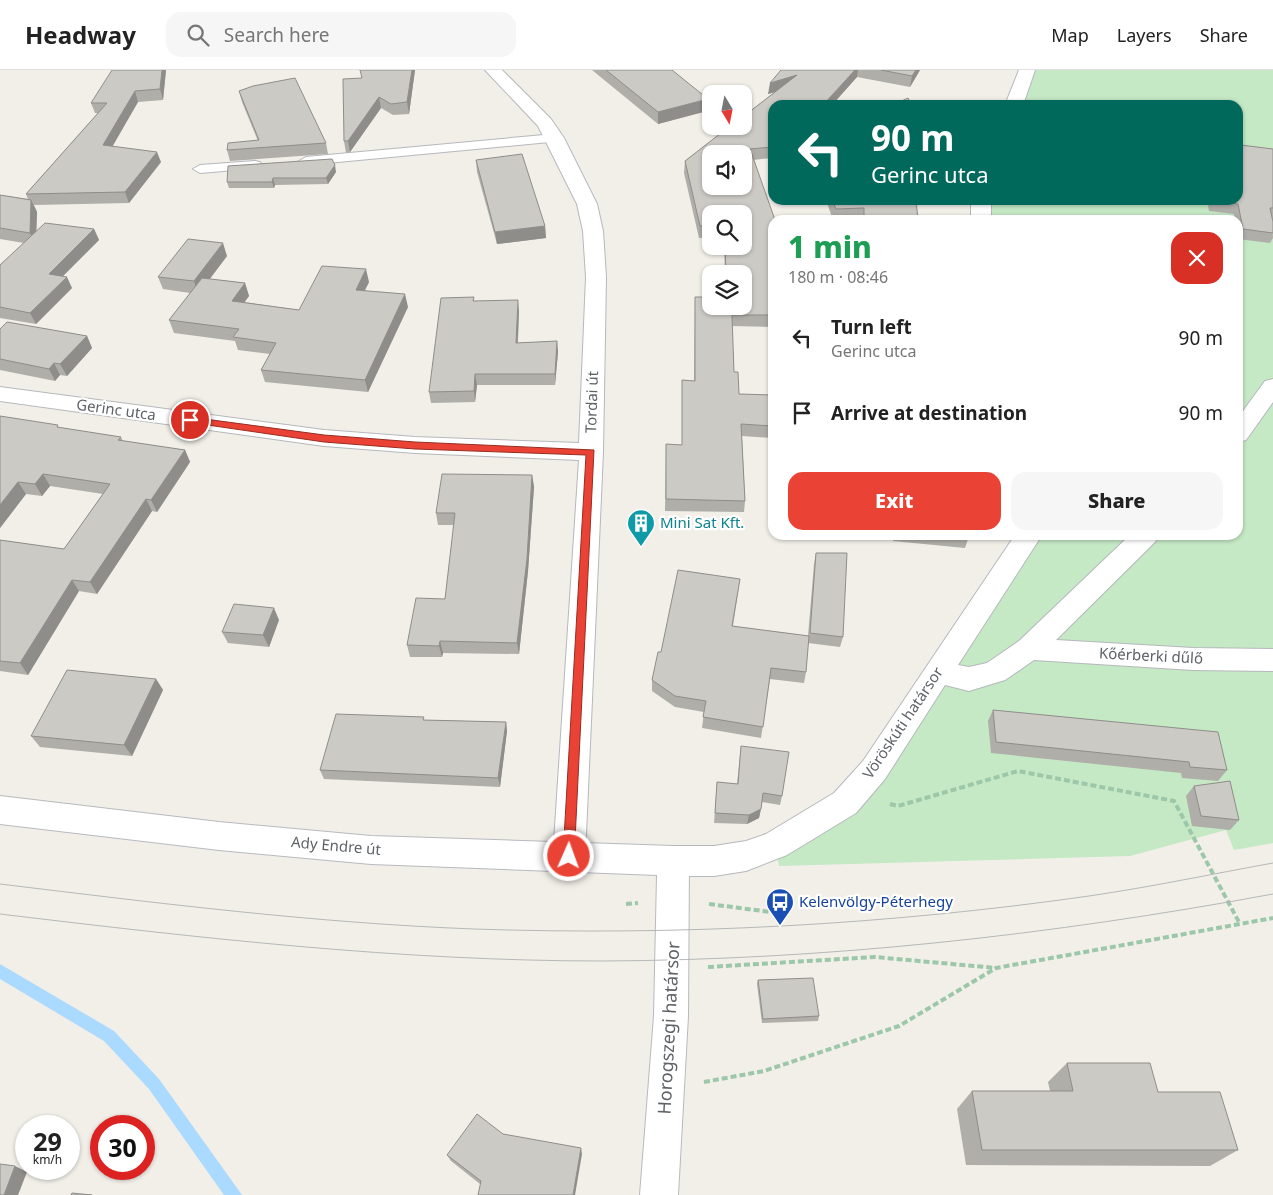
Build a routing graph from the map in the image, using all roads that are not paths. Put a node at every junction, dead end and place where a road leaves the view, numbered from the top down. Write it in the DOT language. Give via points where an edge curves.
graph roads {
  1 [pos="493,70"];
  2 [pos="1026,70"];
  3 [pos="1016,100"];
  4 [pos="555,138"];
  5 [pos="288,162"];
  6 [pos="269,164"];
  7 [pos="200,169"];
  8 [pos="1273,386"];
  9 [pos="0,394"];
  10 [pos="1243,427"];
  11 [pos="591,452"];
  12 [pos="1026,540"];
  13 [pos="1141,540"];
  14 [pos="1029,649"];
  15 [pos="1273,660"];
  16 [pos="938,672"];
  17 [pos="0,810"];
  18 [pos="569,856"];
  19 [pos="673,861"];
  20 [pos="659,1195"];
  1 -- 4 [label="street, Tordai út" via="545,123"];
  2 -- 3 [label="street"];
  4 -- 5 [label="lane"];
  4 -- 11 [label="street, Tordai út" via="587,204 593,231 596,277"];
  6 -- 7 [label="lane"];
  8 -- 10 [label="street"];
  9 -- 11 [label="street, Gerinc utca" via="324,438"];
  11 -- 18 [label="street, Tordai út"];
  12 -- 16 [label="street, Vöröskúti határsor"];
  13 -- 14 [label="street"];
  14 -- 15 [label="street, Kőérberki dűlő" via="1193,659"];
  14 -- 16 [label="street" via="995,672 969,679"];
  16 -- 19 [label="street, Vöröskúti határsor" via="874,770 844,803 776,846 746,856 714,861"];
  17 -- 18 [label="street, Ady Endre út" via="371,850"];
  18 -- 19 [label="street, Ady Endre út"];
  19 -- 20 [label="street, Horogszegi határsor" via="673,969"];
}
